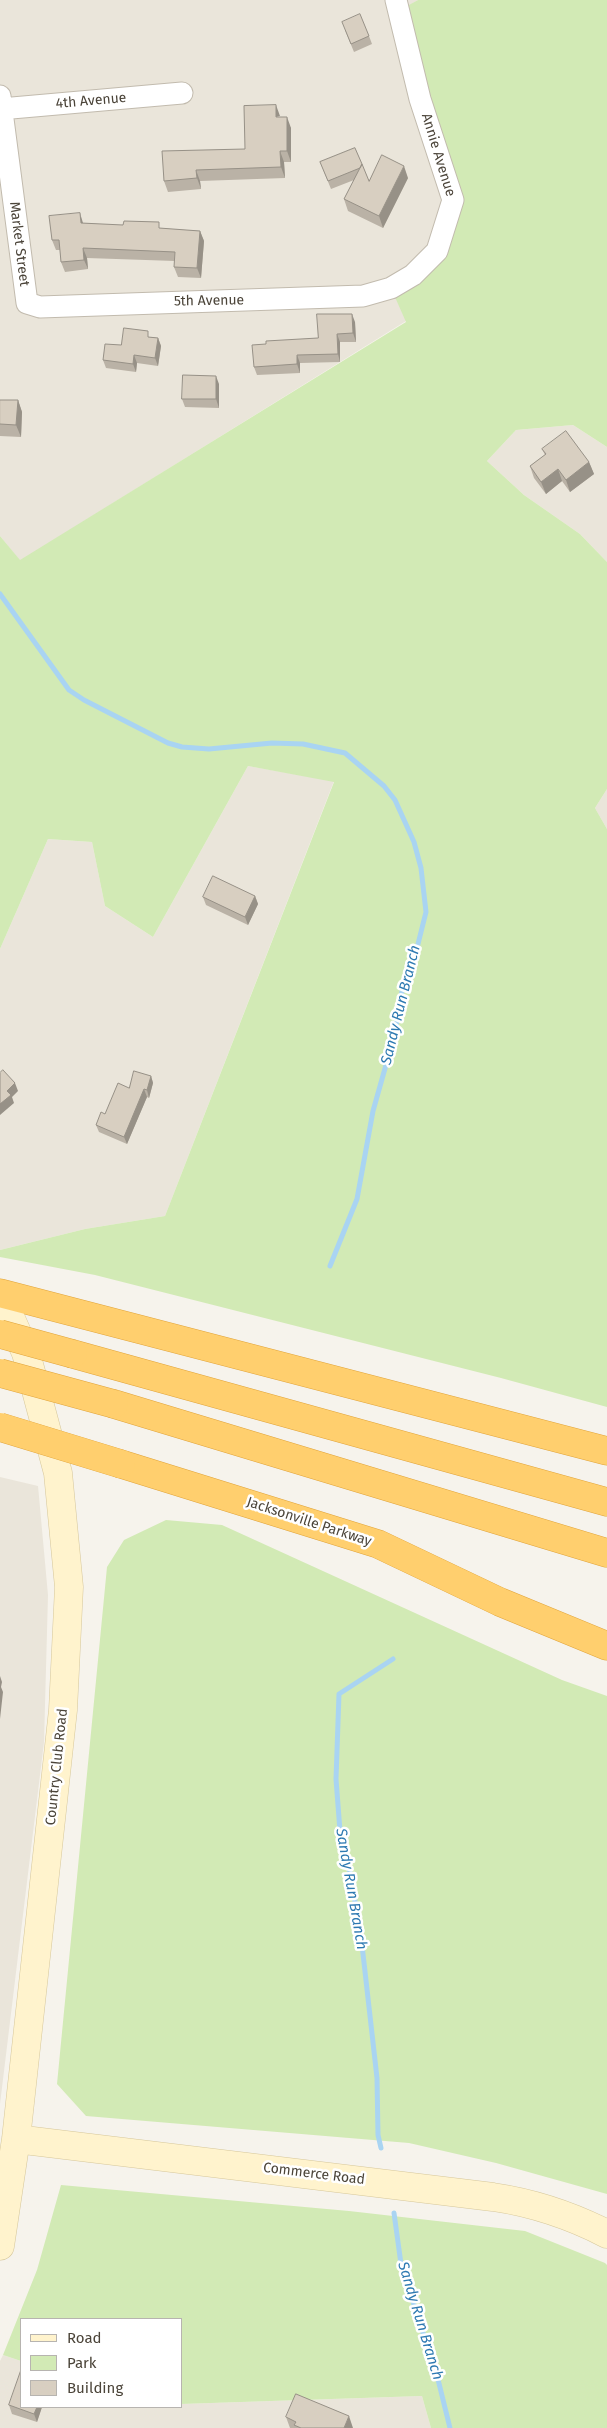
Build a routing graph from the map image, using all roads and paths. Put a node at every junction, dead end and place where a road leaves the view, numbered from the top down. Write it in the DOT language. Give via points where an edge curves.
graph roads {
  1 [pos="396,0"];
  2 [pos="182,93"];
  3 [pos="1,105"];
  4 [pos="391,288"];
  5 [pos="27,302"];
  6 [pos="0,1293"];
  7 [pos="0,1334"];
  8 [pos="0,1373"];
  9 [pos="0,1428"];
  10 [pos="607,1451"];
  11 [pos="607,1502"];
  12 [pos="607,1553"];
  13 [pos="607,1646"];
  14 [pos="16,2138"];
  15 [pos="607,2234"];
  16 [pos="0,2246"];
  1 -- 4 [label="street, Annie Avenue" via="420,99 453,200 437,251 413,275"];
  2 -- 3 [label="street, 4th Avenue"];
  3 -- 5 [label="street, Market Street"];
  4 -- 5 [label="street, 5th Avenue" via="363,296 304,299 40,307"];
  6 -- 10 [label="highway"];
  6 -- 14 [label="main road, Country Club Road" via="26,1353 58,1473 69,1587 63,1710"];
  7 -- 11 [label="highway, bridge"];
  8 -- 12 [label="highway, bridge" via="114,1404"];
  9 -- 13 [label="highway, Jacksonville Parkway, bridge" via="378,1544 500,1602"];
  14 -- 15 [label="main road, Commerce Road" via="493,2196 556,2210"];
  14 -- 16 [label="main road, Country Club Road"];
}
